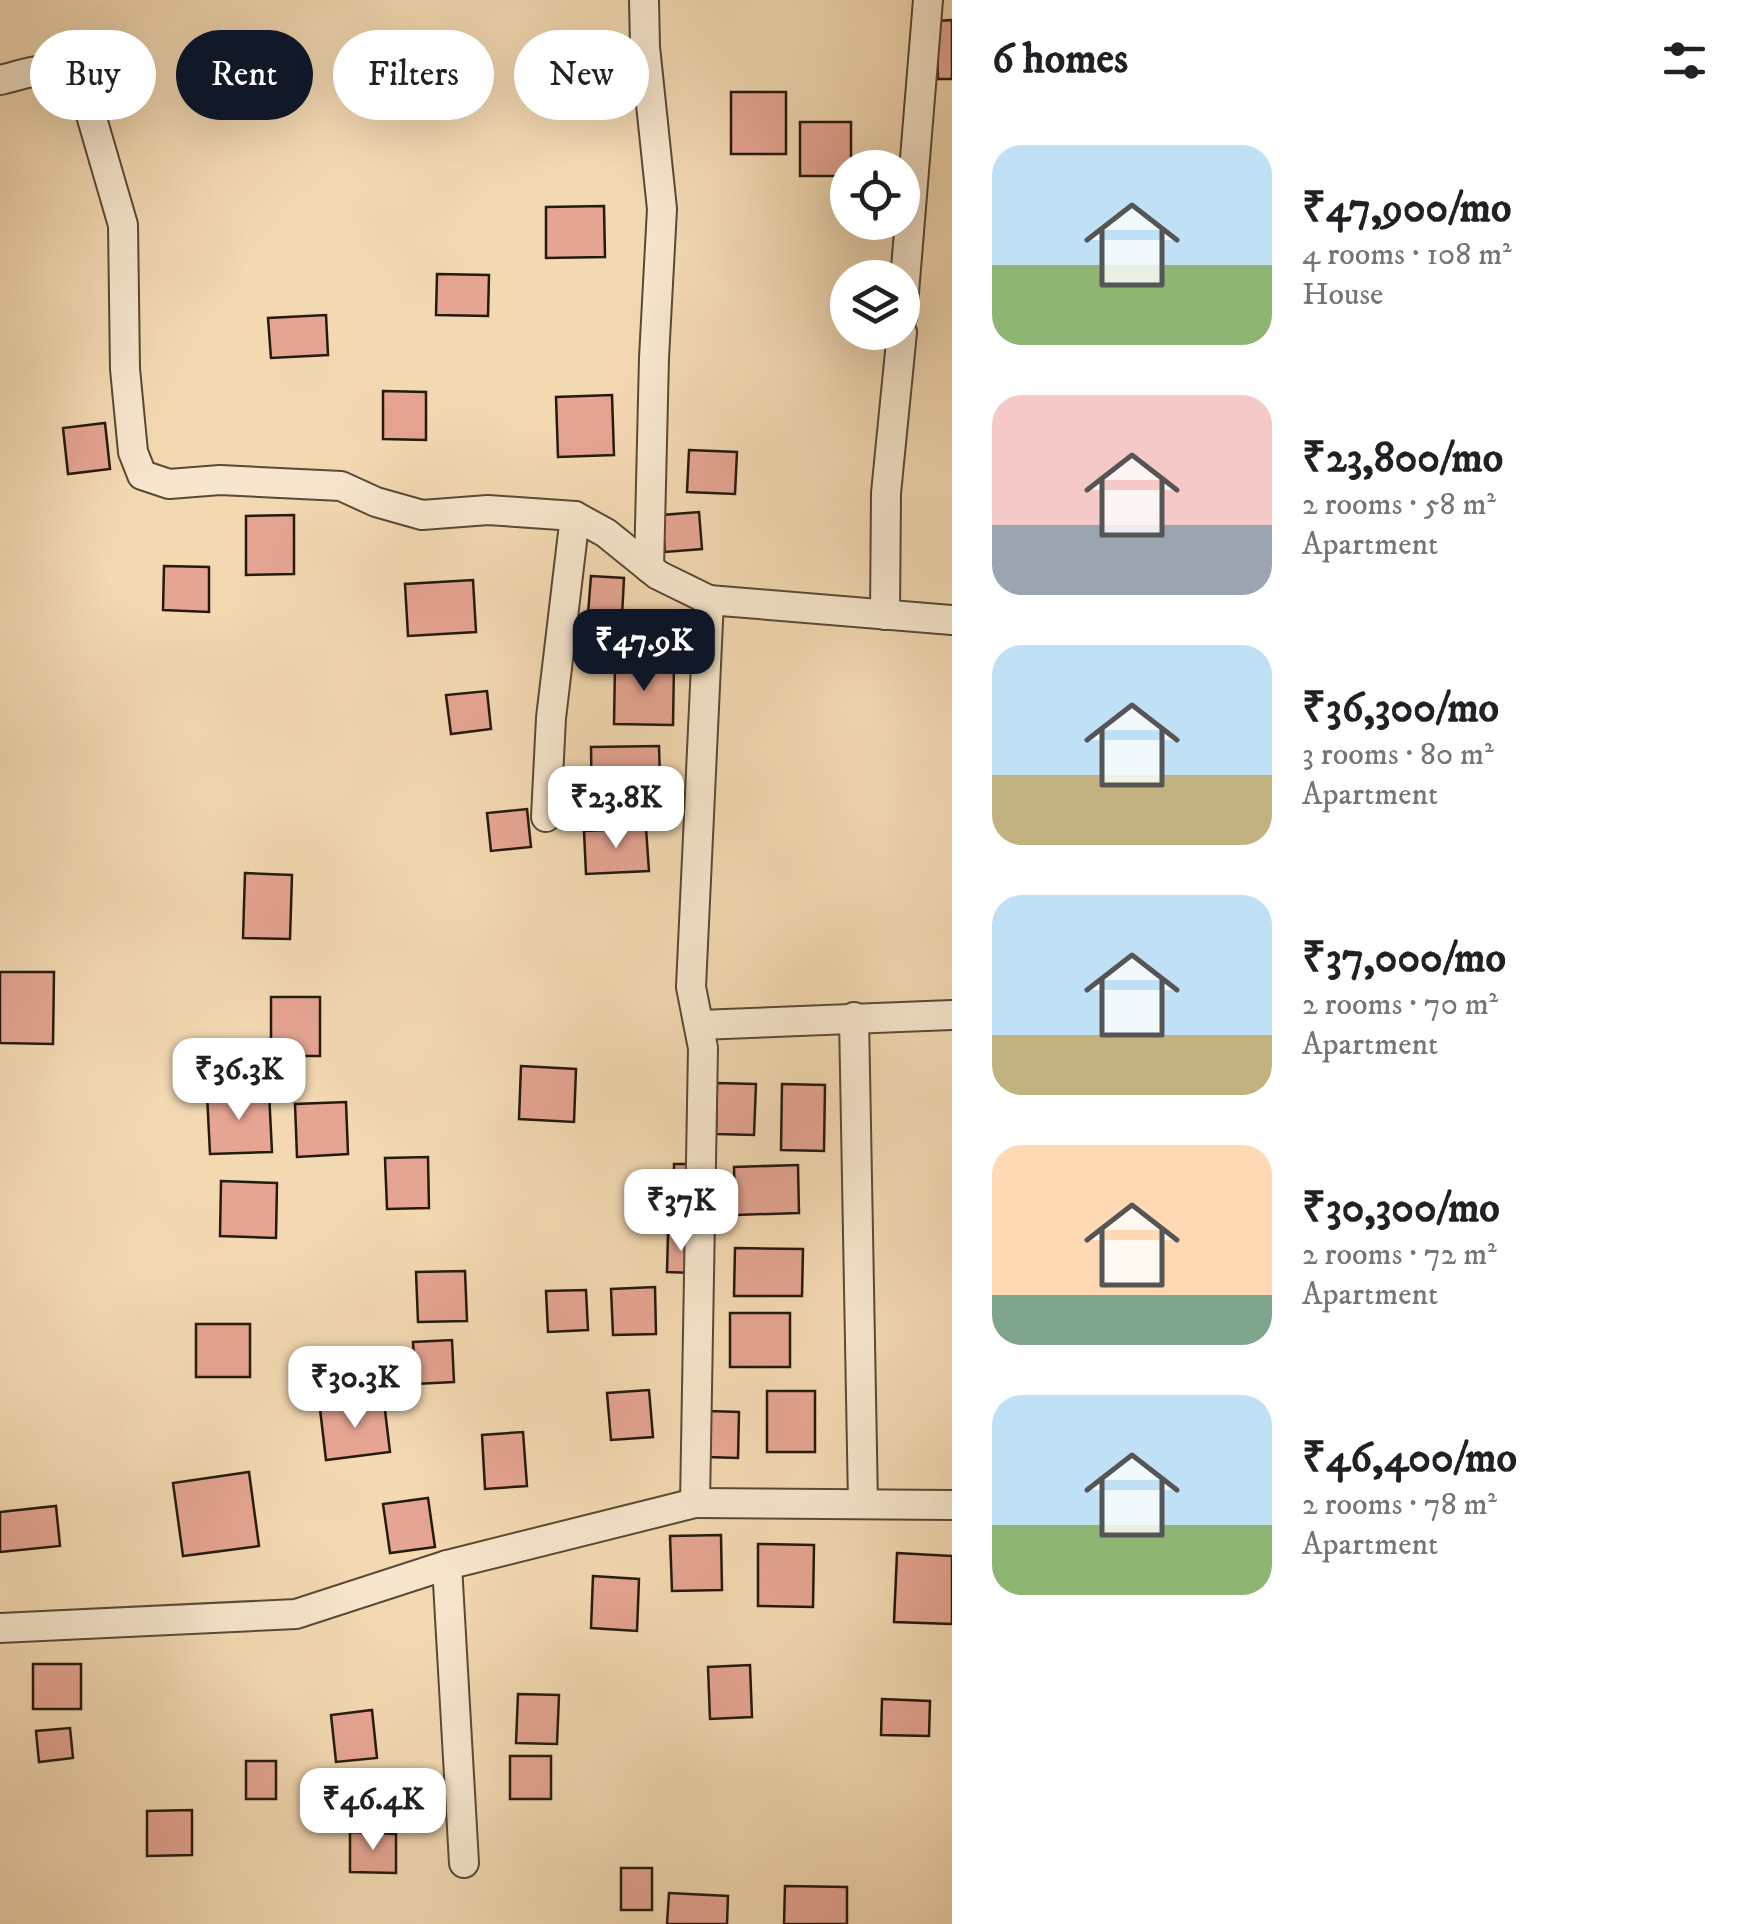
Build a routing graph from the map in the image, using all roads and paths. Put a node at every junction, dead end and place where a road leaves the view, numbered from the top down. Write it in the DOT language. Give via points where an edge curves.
graph roads {
  1 [pos="644,0"];
  2 [pos="928,0"];
  3 [pos="0,80"];
  4 [pos="907,260"];
  5 [pos="900,350"];
  6 [pos="575,516"];
  7 [pos="649,568"];
  8 [pos="710,600"];
  9 [pos="885,615"];
  10 [pos="952,620"];
  11 [pos="546,817"];
  12 [pos="952,1015"];
  13 [pos="854,1017"];
  14 [pos="699,1025"];
  15 [pos="695,1503"];
  16 [pos="864,1504"];
  17 [pos="952,1505"];
  18 [pos="447,1565"];
  19 [pos="0,1628"];
  20 [pos="464,1863"];
  1 -- 7 [label="street" via="662,208"];
  2 -- 4 [label="street"];
  3 -- 6 [label="street" via="48,69 73,75 84,91 123,226 124,368 132,452 142,475 169,484 341,486 422,515 488,510"];
  5 -- 9 [label="street" via="886,493"];
  6 -- 7 [label="street"];
  6 -- 11 [label="street"];
  7 -- 8 [label="street"];
  8 -- 9 [label="street"];
  8 -- 14 [label="street" via="691,987"];
  9 -- 10 [label="street"];
  12 -- 13 [label="street"];
  13 -- 14 [label="street"];
  13 -- 16 [label="street"];
  14 -- 15 [label="street"];
  15 -- 16 [label="street"];
  15 -- 18 [label="street"];
  16 -- 17 [label="street"];
  18 -- 19 [label="street" via="296,1614"];
  18 -- 20 [label="street"];
}
